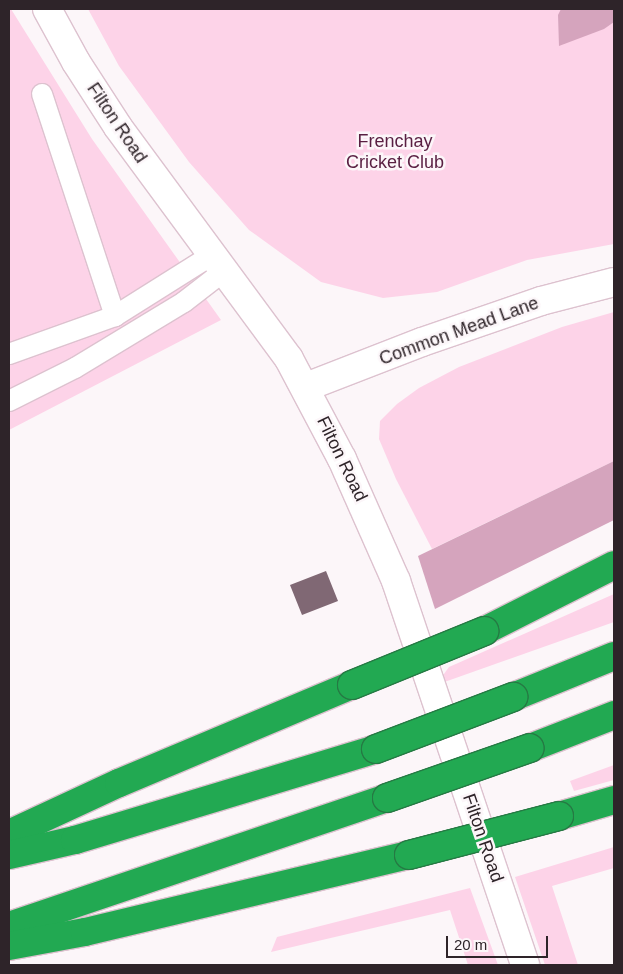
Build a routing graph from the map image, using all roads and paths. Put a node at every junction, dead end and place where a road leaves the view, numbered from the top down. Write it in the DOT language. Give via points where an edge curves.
graph roads {
  1 [pos="47,9"];
  2 [pos="42,94"];
  3 [pos="218,263"];
  4 [pos="614,282"];
  5 [pos="115,316"];
  6 [pos="9,354"];
  7 [pos="306,387"];
  8 [pos="9,401"];
  9 [pos="614,565"];
  10 [pos="614,656"];
  11 [pos="614,716"];
  12 [pos="614,800"];
  13 [pos="9,834"];
  14 [pos="9,856"];
  15 [pos="9,926"];
  16 [pos="9,946"];
  17 [pos="525,965"];
  1 -- 3 [label="street, Filton Road" via="118,127"];
  2 -- 5 [label="lane"];
  3 -- 5 [label="lane"];
  3 -- 7 [label="street, Filton Road"];
  3 -- 8 [label="lane" via="184,302 83,363"];
  4 -- 7 [label="street, Common Mead Lane" via="540,301"];
  5 -- 6 [label="lane"];
  7 -- 17 [label="street, Filton Road" via="365,506 396,580"];
  9 -- 13 [label="highway, bridge" via="484,631 119,783"];
  10 -- 14 [label="highway, bridge" via="376,749 75,840"];
  11 -- 15 [label="highway, bridge" via="387,798"];
  12 -- 16 [label="highway, bridge" via="409,855 85,932"];
}
